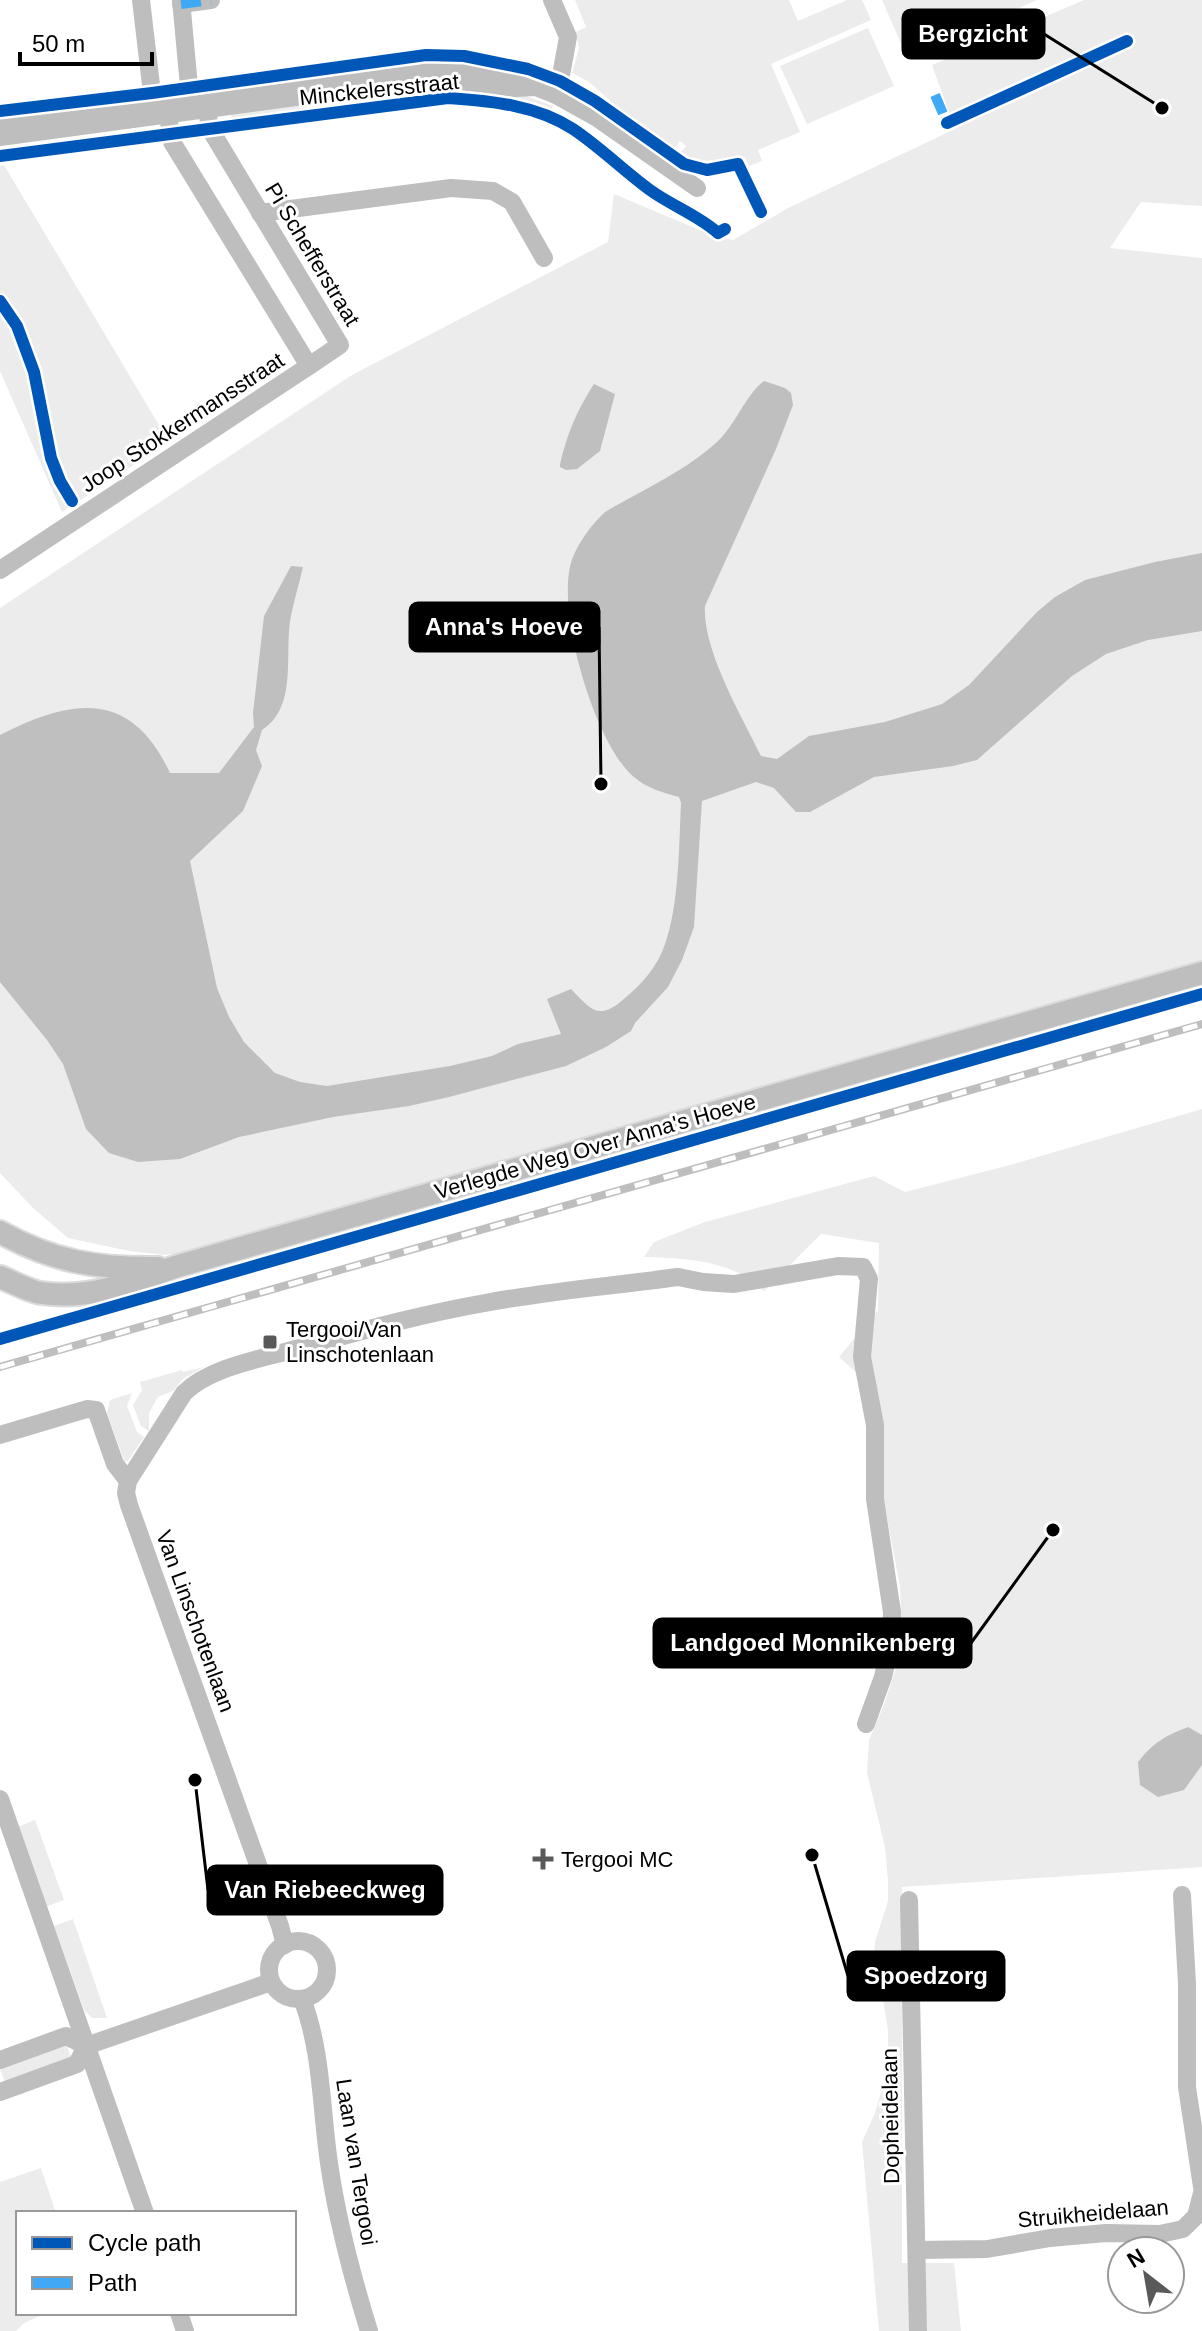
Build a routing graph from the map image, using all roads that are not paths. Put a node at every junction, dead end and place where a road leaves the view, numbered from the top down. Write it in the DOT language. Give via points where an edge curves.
graph roads {
  1 [pos="141,0"];
  2 [pos="211,0"];
  3 [pos="552,0"];
  4 [pos="181,2"];
  5 [pos="536,87"];
  6 [pos="554,94"];
  7 [pos="190,97"];
  8 [pos="153,102"];
  9 [pos="207,109"];
  10 [pos="168,115"];
  11 [pos="0,122"];
  12 [pos="0,137"];
  13 [pos="697,188"];
  14 [pos="260,213"];
  15 [pos="544,258"];
  16 [pos="309,366"];
  17 [pos="0,570"];
  18 [pos="1202,973"];
  19 [pos="0,1232"];
  20 [pos="23,1244"];
  21 [pos="175,1267"];
  22 [pos="0,1277"];
  23 [pos="0,1435"];
  24 [pos="128,1481"];
  25 [pos="866,1724"];
  26 [pos="0,1799"];
  27 [pos="1182,1895"];
  28 [pos="909,1900"];
  29 [pos="285,1945"];
  30 [pos="271,1982"];
  31 [pos="302,1999"];
  32 [pos="86,2046"];
  33 [pos="0,2060"];
  34 [pos="0,2092"];
  35 [pos="1202,2187"];
  36 [pos="1202,2193"];
  37 [pos="144,2211"];
  38 [pos="917,2250"];
  39 [pos="369,2331"];
  40 [pos="918,2331"];
  1 -- 8 [label="street"];
  2 -- 4 [label="street"];
  3 -- 6 [label="street" via="568,37"];
  4 -- 7 [label="street"];
  5 -- 6 [label="street, Minckelersstraat"];
  5 -- 7 [label="street, Minckelersstraat" via="519,75 447,65"];
  5 -- 9 [label="street, Minckelersstraat" via="406,82"];
  6 -- 13 [label="street, Minckelersstraat"];
  7 -- 8 [label="street, Minckelersstraat"];
  7 -- 9 [label="street"];
  8 -- 10 [label="street"];
  8 -- 11 [label="street, Minckelersstraat"];
  9 -- 10 [label="street, Minckelersstraat"];
  9 -- 14 [label="street, Pi Schefferstraat" via="210,129"];
  10 -- 12 [label="street, Minckelersstraat"];
  10 -- 16 [label="street" via="172,142"];
  14 -- 15 [label="street" via="451,188 493,191 512,202"];
  14 -- 16 [label="street, Pi Schefferstraat" via="340,345"];
  16 -- 17 [label="street, Joop Stokkermansstraat"];
  18 -- 21 [label="main road, Verlegde Weg Over Anna's Hoeve"];
  19 -- 20 [label="main road, Verlegde Weg Over Anna's Hoeve"];
  20 -- 21 [label="main road, Verlegde Weg Over Anna's Hoeve" via="87,1265"];
  20 -- 22 [label="main road" via="25,1264"];
  21 -- 22 [label="main road, Verlegde Weg Over Anna's Hoeve" via="86,1294 39,1293"];
  23 -- 24 [label="street, Van Linschotenlaan" via="96,1410 115,1464"];
  24 -- 25 [label="street" via="184,1393 210,1374 486,1302 678,1277 734,1284 838,1266 863,1267 869,1279 862,1357 875,1425 875,1499 892,1612 883,1677"];
  24 -- 29 [label="street, Van Linschotenlaan" via="129,1505"];
  26 -- 32 [label="street"];
  27 -- 35 [label="street" via="1187,2087"];
  28 -- 38 [label="street, Dopheidelaan"];
  29 -- 30 [label="street" via="271,1960"];
  29 -- 31 [label="street" via="306,1943 325,1961 323,1984"];
  30 -- 31 [label="street" via="284,1995"];
  30 -- 32 [label="street"];
  31 -- 39 [label="street, Laan van Tergooi" via="317,2064 336,2209"];
  32 -- 33 [label="street" via="66,2036"];
  32 -- 34 [label="street" via="77,2064"];
  32 -- 37 [label="street"];
  36 -- 38 [label="street, Struikheidelaan" via="1196,2216 1183,2229 1160,2234 1106,2233 987,2249"];
  38 -- 40 [label="street, Dopheidelaan"];
}
